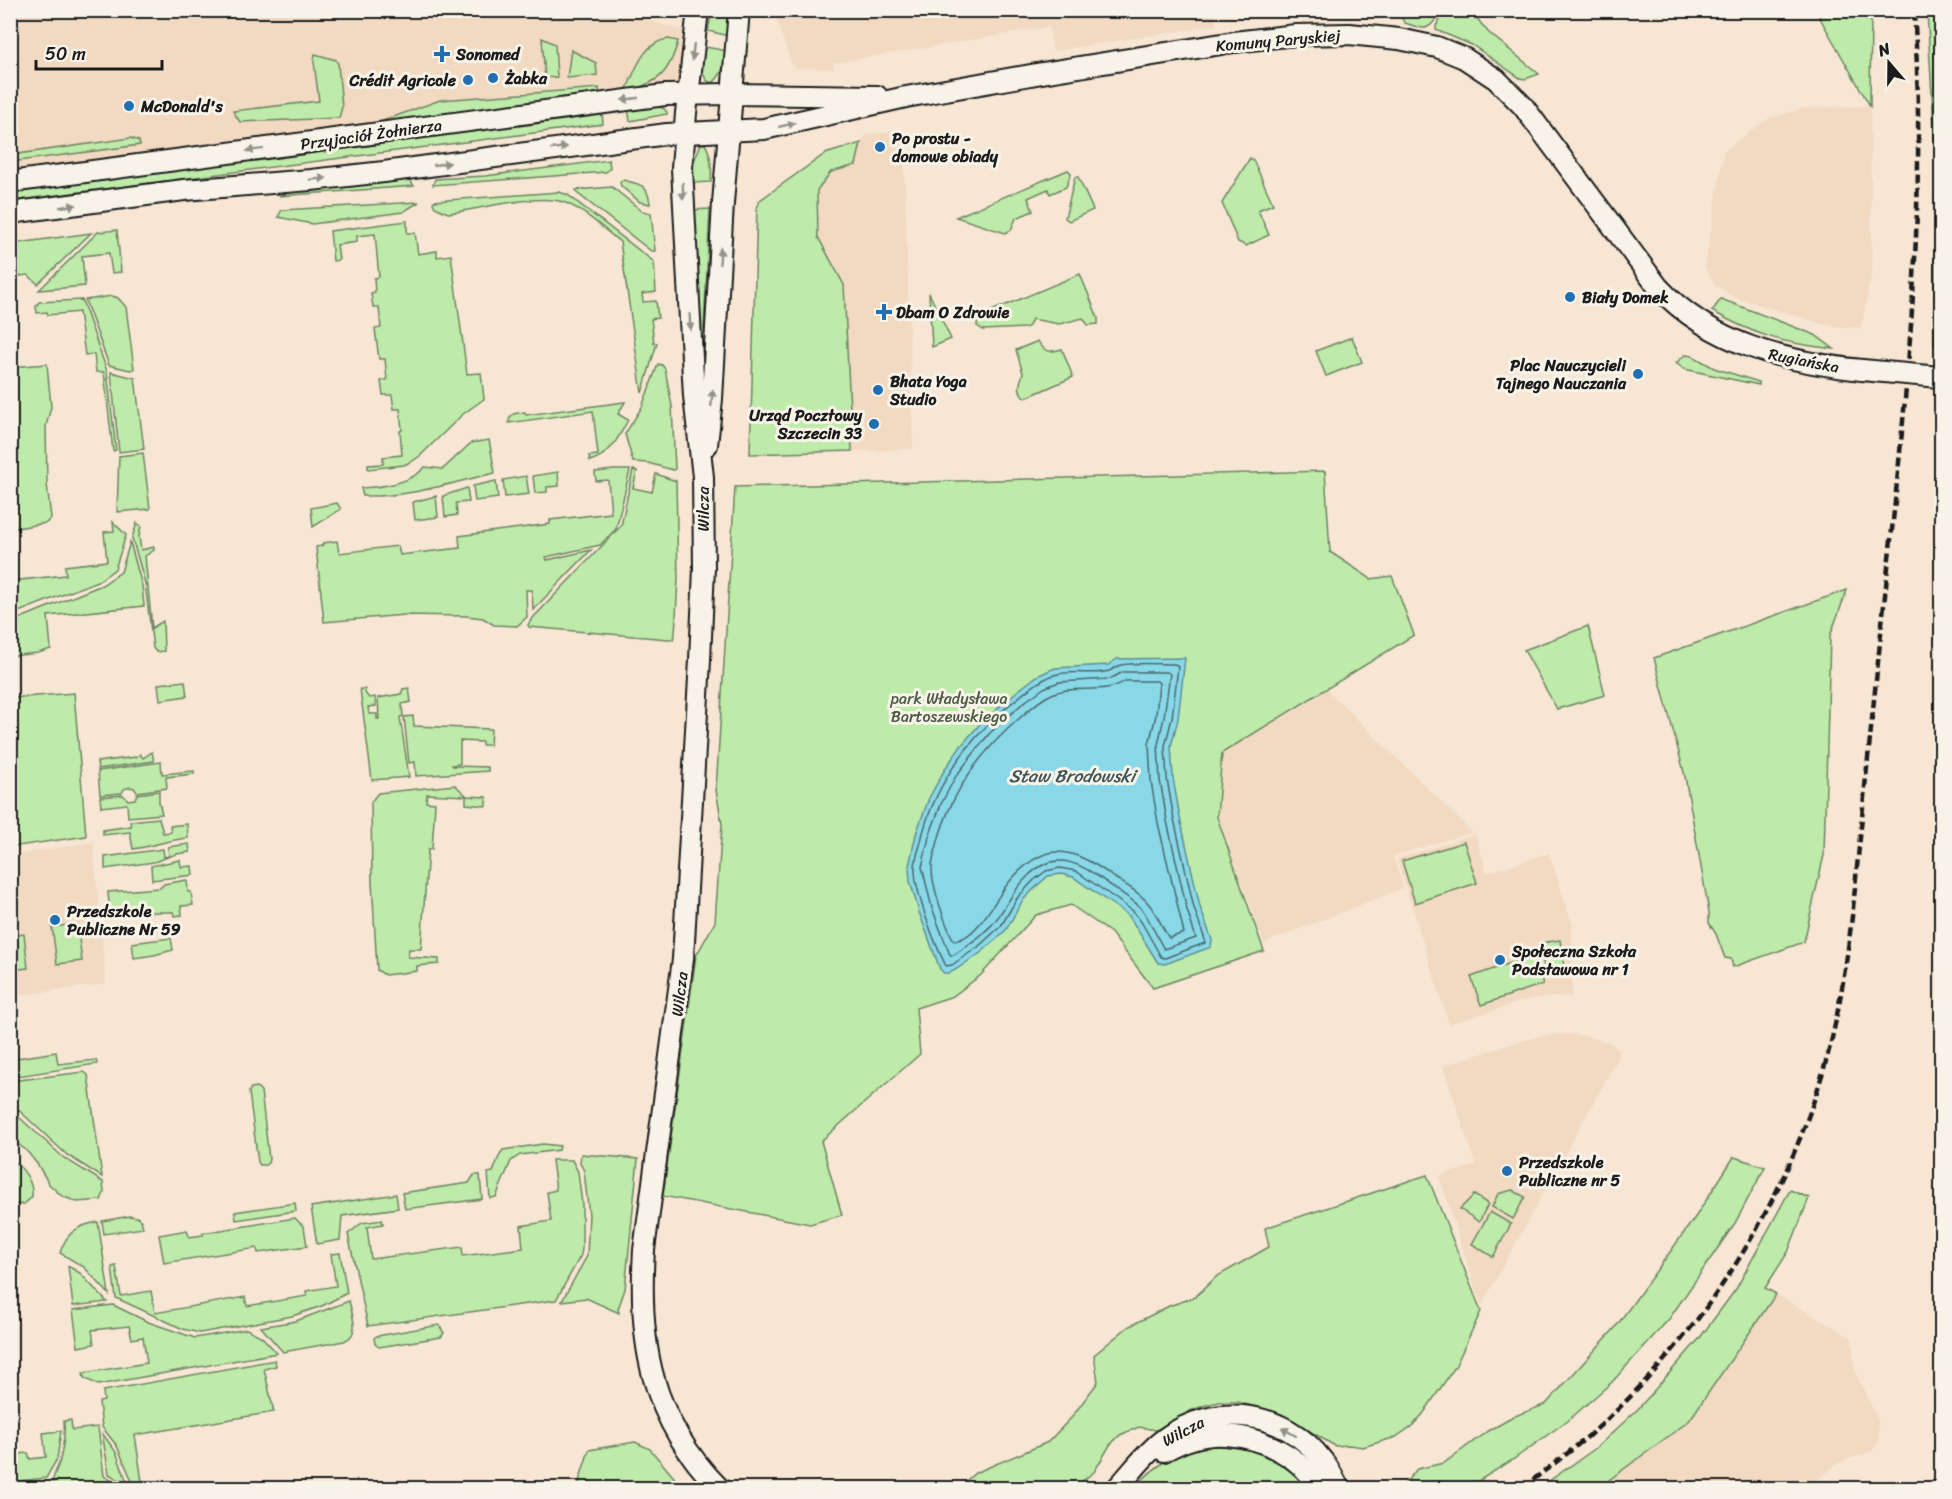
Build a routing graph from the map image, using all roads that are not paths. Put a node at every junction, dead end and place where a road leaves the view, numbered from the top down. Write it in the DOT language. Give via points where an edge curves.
graph roads {
  1 [pos="698,10"];
  2 [pos="739,10"];
  3 [pos="688,94"];
  4 [pos="732,94"];
  5 [pos="906,97"];
  6 [pos="729,131"];
  7 [pos="684,132"];
  8 [pos="10,182"];
  9 [pos="10,213"];
  10 [pos="1678,307"];
  11 [pos="1941,377"];
  12 [pos="703,477"];
  13 [pos="1134,1470"];
  14 [pos="1335,1480"];
  15 [pos="719,1488"];
  16 [pos="1117,1488"];
  17 [pos="1319,1488"];
  1 -- 3 [label="street, Wilcza, one-way"];
  2 -- 4 [label="street, Wilcza"];
  3 -- 4 [label="street, Przyjaciół Żołnierza"];
  3 -- 7 [label="street, Wilcza"];
  3 -- 8 [label="street, Przyjaciół Żołnierza, one-way"];
  4 -- 5 [label="street, Komuny Paryskiej"];
  4 -- 6 [label="street, Wilcza"];
  6 -- 5 [label="street, Komuny Paryskiej, one-way" via="782,126"];
  5 -- 10 [label="street, Komuny Paryskiej" via="1266,38 1349,34 1437,47 1476,65 1515,96 1655,284"];
  6 -- 7 [label="street"];
  12 -- 6 [label="street, Wilcza, one-way" via="712,399"];
  9 -- 7 [label="street, one-way" via="184,190 384,172"];
  7 -- 12 [label="street, Wilcza, one-way" via="682,180 694,396"];
  10 -- 11 [label="street, Rugiańska, bridge" via="1714,331 1757,350 1797,361"];
  12 -- 15 [label="street, Wilcza" via="701,649 683,959 644,1250 642,1297 647,1344 662,1406 680,1442"];
  14 -- 13 [label="street, Wilcza, one-way" via="1312,1449 1288,1431 1258,1418 1231,1415 1200,1419 1174,1432 1157,1444"];
  13 -- 16 [label="street, Wilcza"];
  13 -- 17 [label="street, Wilcza" via="1183,1442 1225,1435 1253,1440 1283,1453 1306,1470"];
}
